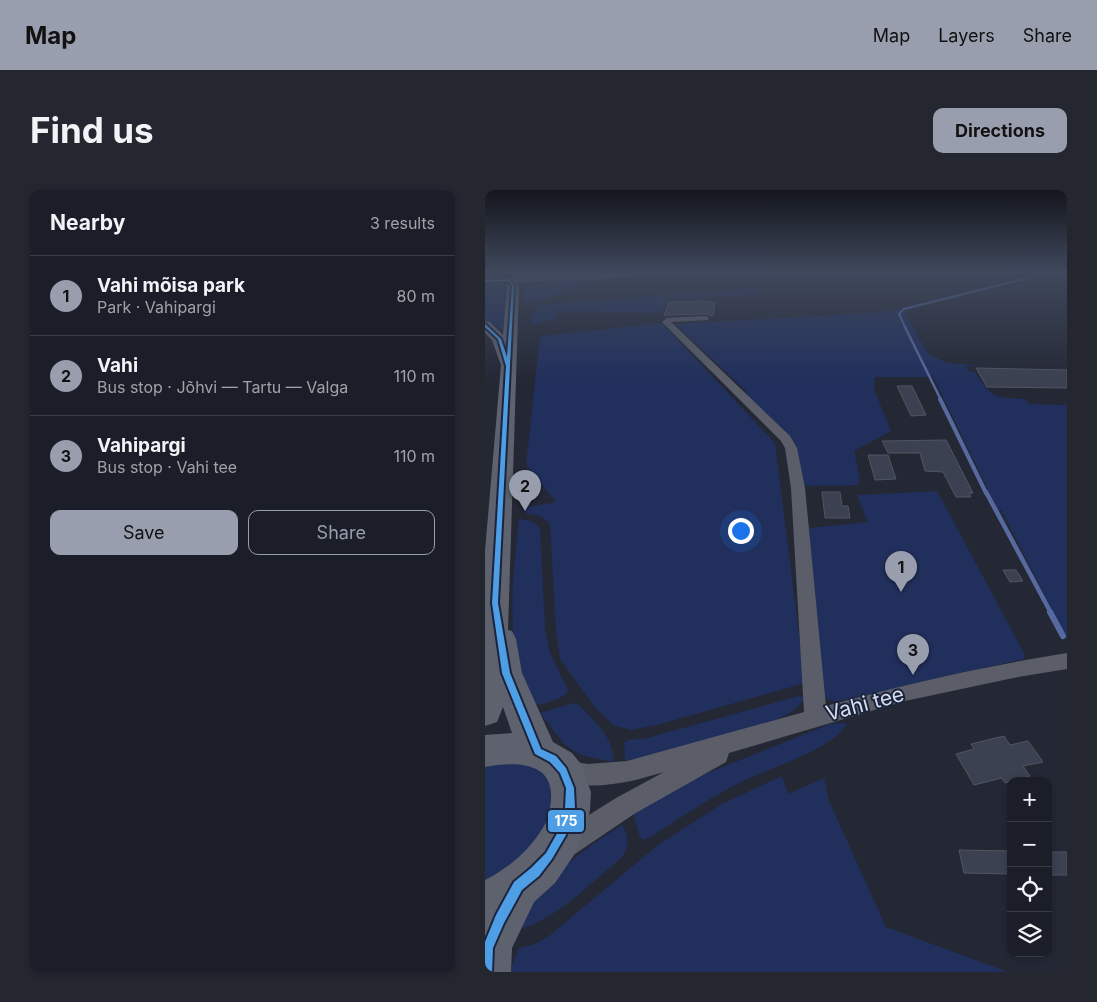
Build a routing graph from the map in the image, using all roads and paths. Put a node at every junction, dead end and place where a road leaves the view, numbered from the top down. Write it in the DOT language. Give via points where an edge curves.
graph roads {
  1 [pos="511,309"];
  2 [pos="705,318"];
  3 [pos="485,325"];
  4 [pos="508,367"];
  5 [pos="495,603"];
  6 [pos="1067,661"];
  7 [pos="485,712"];
  8 [pos="816,717"];
  9 [pos="753,737"];
  10 [pos="485,751"];
  11 [pos="551,761"];
  12 [pos="517,882"];
  13 [pos="486,972"];
  1 -- 4 [label="highway"];
  2 -- 8 [label="street" via="666,322 776,428 791,448"];
  3 -- 4 [label="highway" via="499,339"];
  4 -- 5 [label="highway"];
  5 -- 7 [label="highway"];
  5 -- 11 [label="highway" via="506,673"];
  6 -- 8 [label="street, Vahi tee" via="905,693"];
  8 -- 9 [label="street, Vahi tee"];
  9 -- 11 [label="street" via="620,774 588,775"];
  9 -- 12 [label="street" via="625,806"];
  10 -- 11 [label="highway" via="519,747"];
  11 -- 12 [label="highway" via="570,788 570,809 563,832"];
  12 -- 13 [label="highway" via="488,948"];
}
